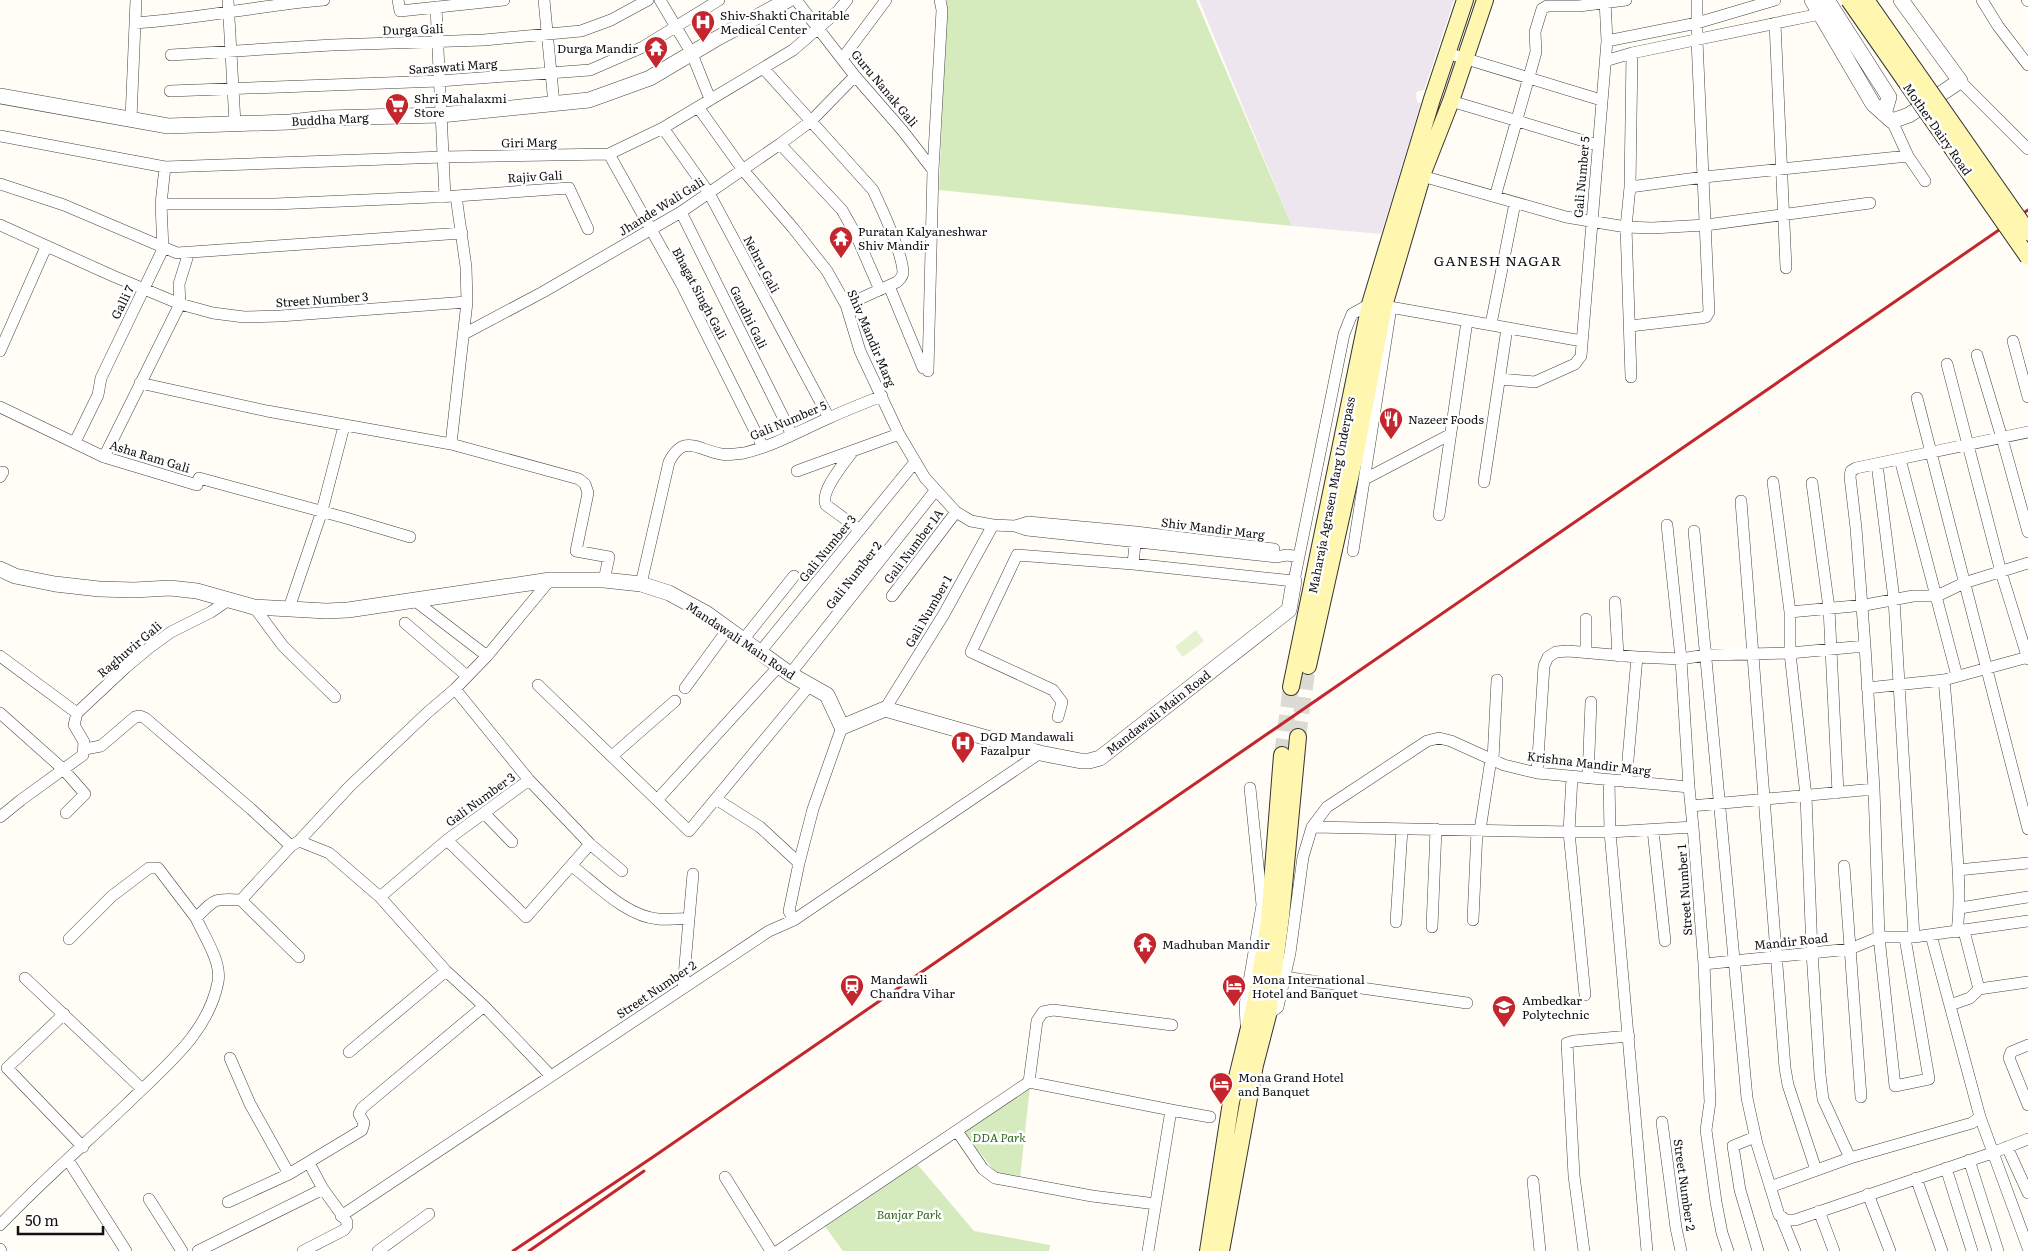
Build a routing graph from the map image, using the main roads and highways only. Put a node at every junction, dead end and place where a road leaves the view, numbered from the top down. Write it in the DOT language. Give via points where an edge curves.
graph roads {
  1 [pos="1465,0"];
  2 [pos="1485,0"];
  3 [pos="1849,0"];
  4 [pos="1866,0"];
  5 [pos="2028,232"];
  6 [pos="2028,257"];
  7 [pos="1382,306"];
  8 [pos="1308,666"];
  9 [pos="1291,686"];
  10 [pos="1298,737"];
  11 [pos="1282,754"];
  12 [pos="1248,1063"];
  13 [pos="1208,1251"];
  14 [pos="1221,1251"];
  1 -- 7 [label="main road" via="1447,53"];
  2 -- 7 [label="main road" via="1422,176"];
  3 -- 6 [label="main road, Mother Dairy Road, bridge"];
  4 -- 5 [label="main road, Mother Dairy Road, bridge"];
  7 -- 8 [label="main road, Maharaja Agrasen Marg Underpass" via="1356,451"];
  7 -- 9 [label="main road, Maharaja Agrasen Marg Underpass"];
  10 -- 12 [label="main road" via="1268,1015"];
  11 -- 12 [label="main road" via="1269,921 1247,1036"];
  12 -- 13 [label="main road" via="1231,1102"];
  12 -- 14 [label="main road"];
}
